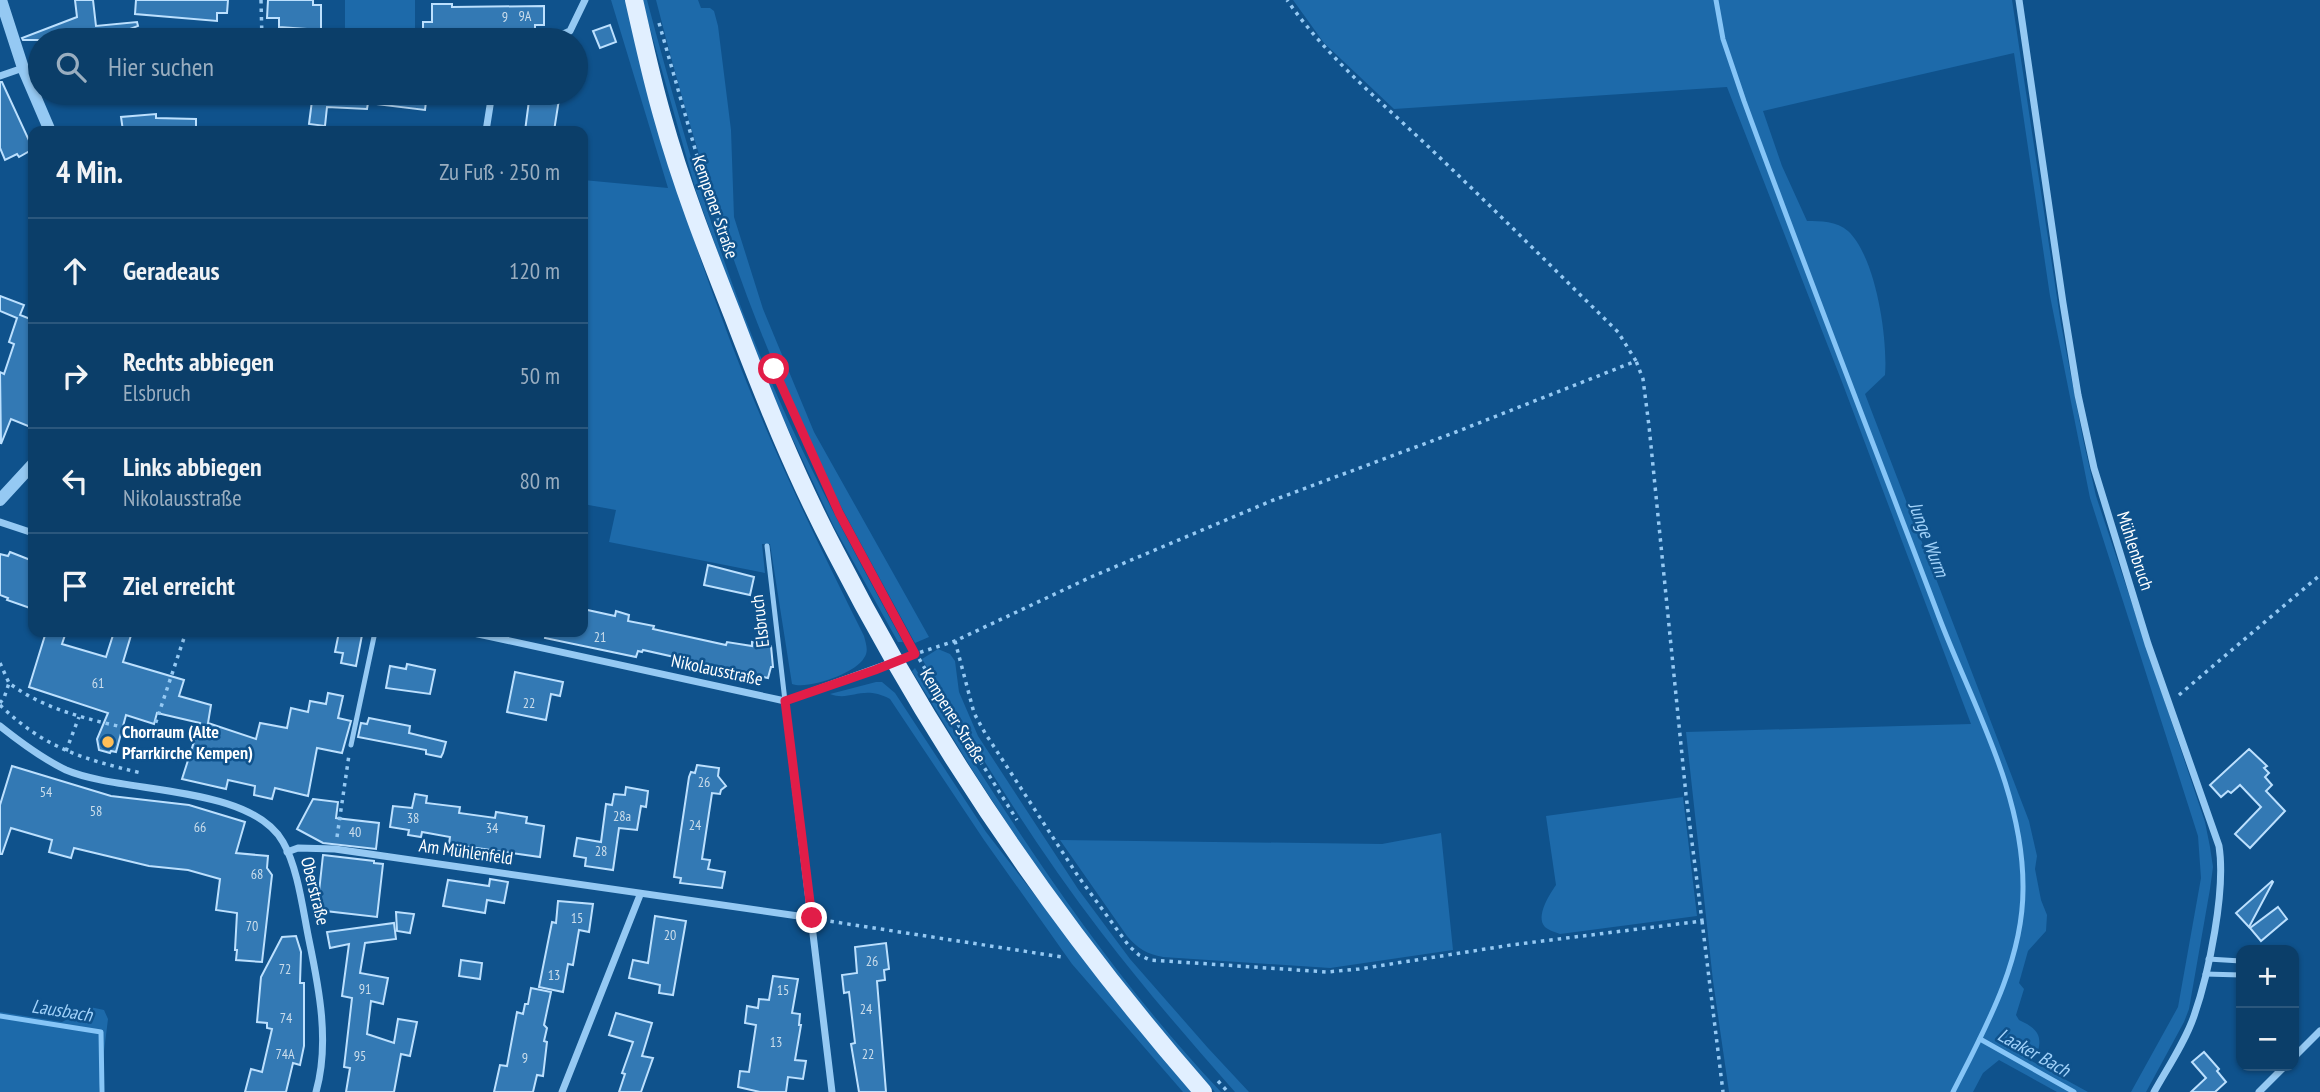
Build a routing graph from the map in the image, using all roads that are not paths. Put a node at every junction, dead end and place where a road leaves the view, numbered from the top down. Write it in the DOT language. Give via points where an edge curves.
graph roads {
  1 [pos="1,0"];
  2 [pos="585,0"];
  3 [pos="634,0"];
  4 [pos="2019,0"];
  5 [pos="571,28"];
  6 [pos="23,68"];
  7 [pos="0,76"];
  8 [pos="28,80"];
  9 [pos="39,105"];
  10 [pos="490,105"];
  11 [pos="48,126"];
  12 [pos="487,126"];
  13 [pos="28,469"];
  14 [pos="0,500"];
  15 [pos="0,522"];
  16 [pos="28,531"];
  17 [pos="767,546"];
  18 [pos="374,637"];
  19 [pos="492,637"];
  20 [pos="895,661"];
  21 [pos="785,701"];
  22 [pos="0,726"];
  23 [pos="351,745"];
  24 [pos="287,852"];
  25 [pos="640,895"];
  26 [pos="812,918"];
  27 [pos="2208,960"];
  28 [pos="2236,961"];
  29 [pos="2205,974"];
  30 [pos="2236,975"];
  31 [pos="2320,1031"];
  32 [pos="2299,1052"];
  33 [pos="2280,1071"];
  34 [pos="316,1092"];
  35 [pos="562,1092"];
  36 [pos="832,1092"];
  37 [pos="1203,1092"];
  38 [pos="2154,1092"];
  39 [pos="2259,1092"];
  1 -- 6 [label="street"];
  2 -- 5 [label="street"];
  3 -- 20 [label="main road, Kempener Straße" via="666,129 742,340 812,504"];
  4 -- 27 [label="street, Mühlenbruch" via="2088,444 2167,699 2219,846 2221,880"];
  6 -- 7 [label="street"];
  6 -- 8 [label="street"];
  9 -- 11 [label="street"];
  10 -- 12 [label="street"];
  13 -- 14 [label="street"];
  15 -- 16 [label="street"];
  17 -- 21 [label="lane, Elsbruch"];
  18 -- 23 [label="lane"];
  19 -- 21 [label="street, Nikolausstraße"];
  20 -- 21 [label="street"];
  20 -- 37 [label="main road, Kempener Straße" via="1034,881"];
  21 -- 26 [label="street"];
  22 -- 24 [label="street, Oberstraße" via="68,770 237,808 273,829"];
  24 -- 25 [label="street, Am Mühlenfeld" via="335,849"];
  24 -- 34 [label="street, Oberstraße" via="321,995 321,1075"];
  25 -- 26 [label="street, Am Mühlenfeld"];
  25 -- 35 [label="street"];
  26 -- 36 [label="street"];
  27 -- 28 [label="lane"];
  27 -- 29 [label="street, Mühlenbruch"];
  29 -- 30 [label="lane"];
  29 -- 38 [label="street, Mühlenbruch" via="2189,1028"];
  31 -- 32 [label="street"];
  33 -- 39 [label="street"];
}
